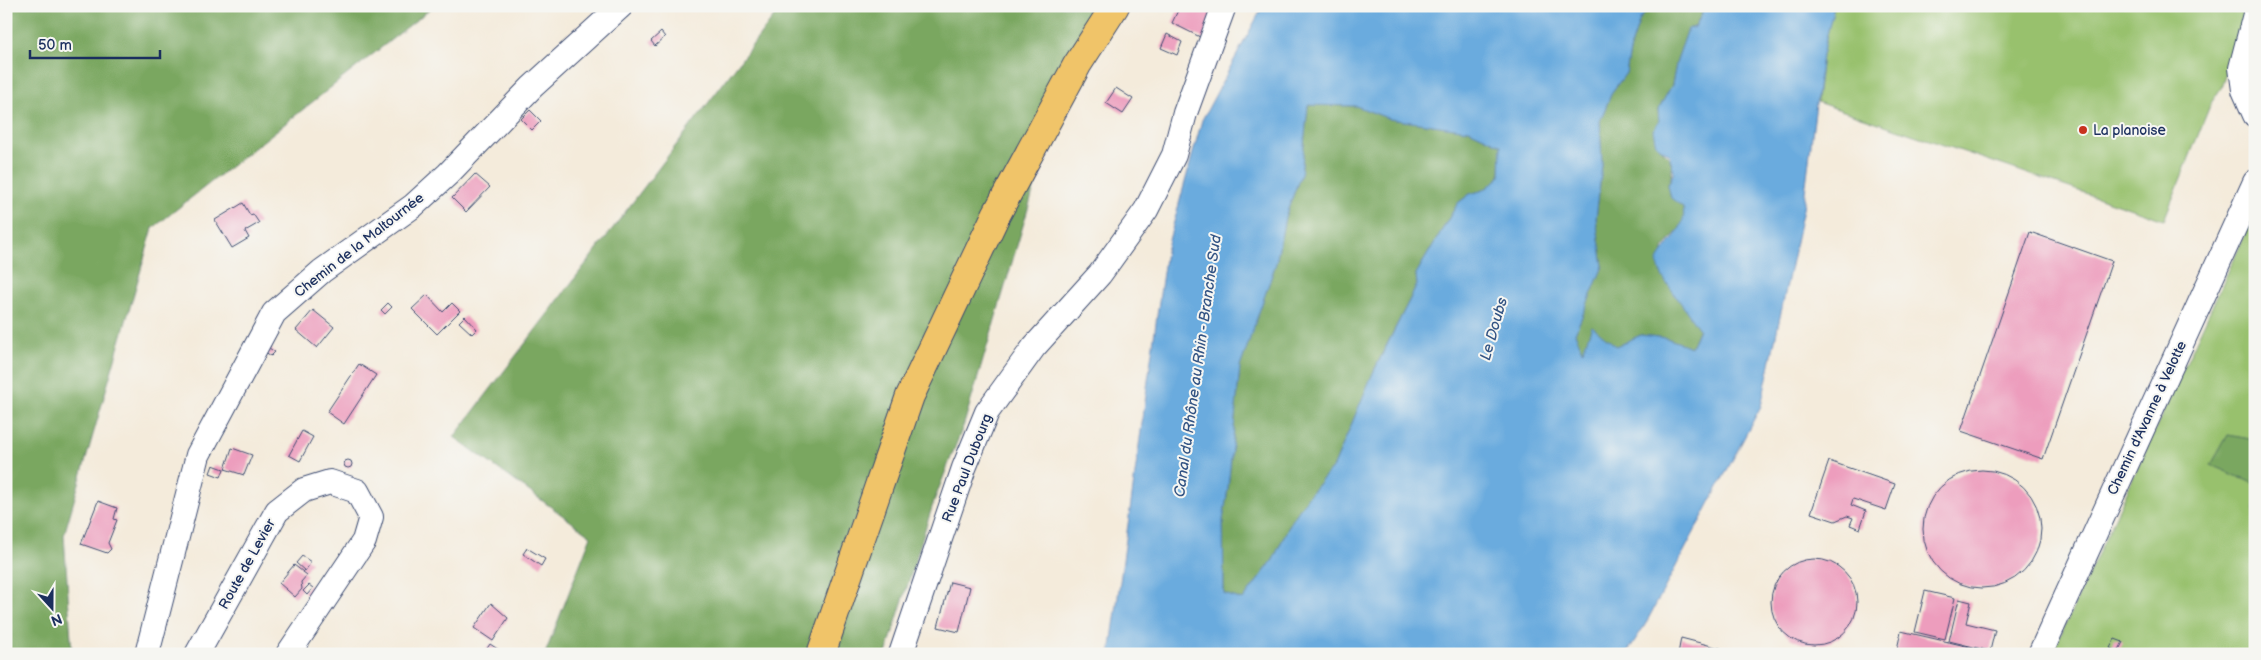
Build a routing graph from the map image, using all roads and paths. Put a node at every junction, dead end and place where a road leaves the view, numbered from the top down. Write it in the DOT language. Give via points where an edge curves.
graph roads {
  1 [pos="621,6"];
  2 [pos="1115,6"];
  3 [pos="1224,6"];
  4 [pos="2255,14"];
  5 [pos="2255,115"];
  6 [pos="2255,182"];
  7 [pos="147,654"];
  8 [pos="197,654"];
  9 [pos="288,654"];
  10 [pos="820,654"];
  11 [pos="901,654"];
  12 [pos="2040,654"];
  1 -- 7 [label="street, Chemin de la Maltournée" via="532,87 420,200 322,271 274,313 198,455"];
  2 -- 10 [label="main road" via="1077,65 996,215 910,396"];
  3 -- 11 [label="street, Rue Paul Dubourg" via="1174,155 1146,210 1100,274 1034,347 988,412 964,468"];
  4 -- 5 [label="street" via="2241,68 2244,90"];
  6 -- 12 [label="street, Chemin d'Avanne à Velotte"];
  8 -- 9 [label="street, Route de Levier" via="276,511 304,490 330,482 357,491 371,517 364,541"];
}
